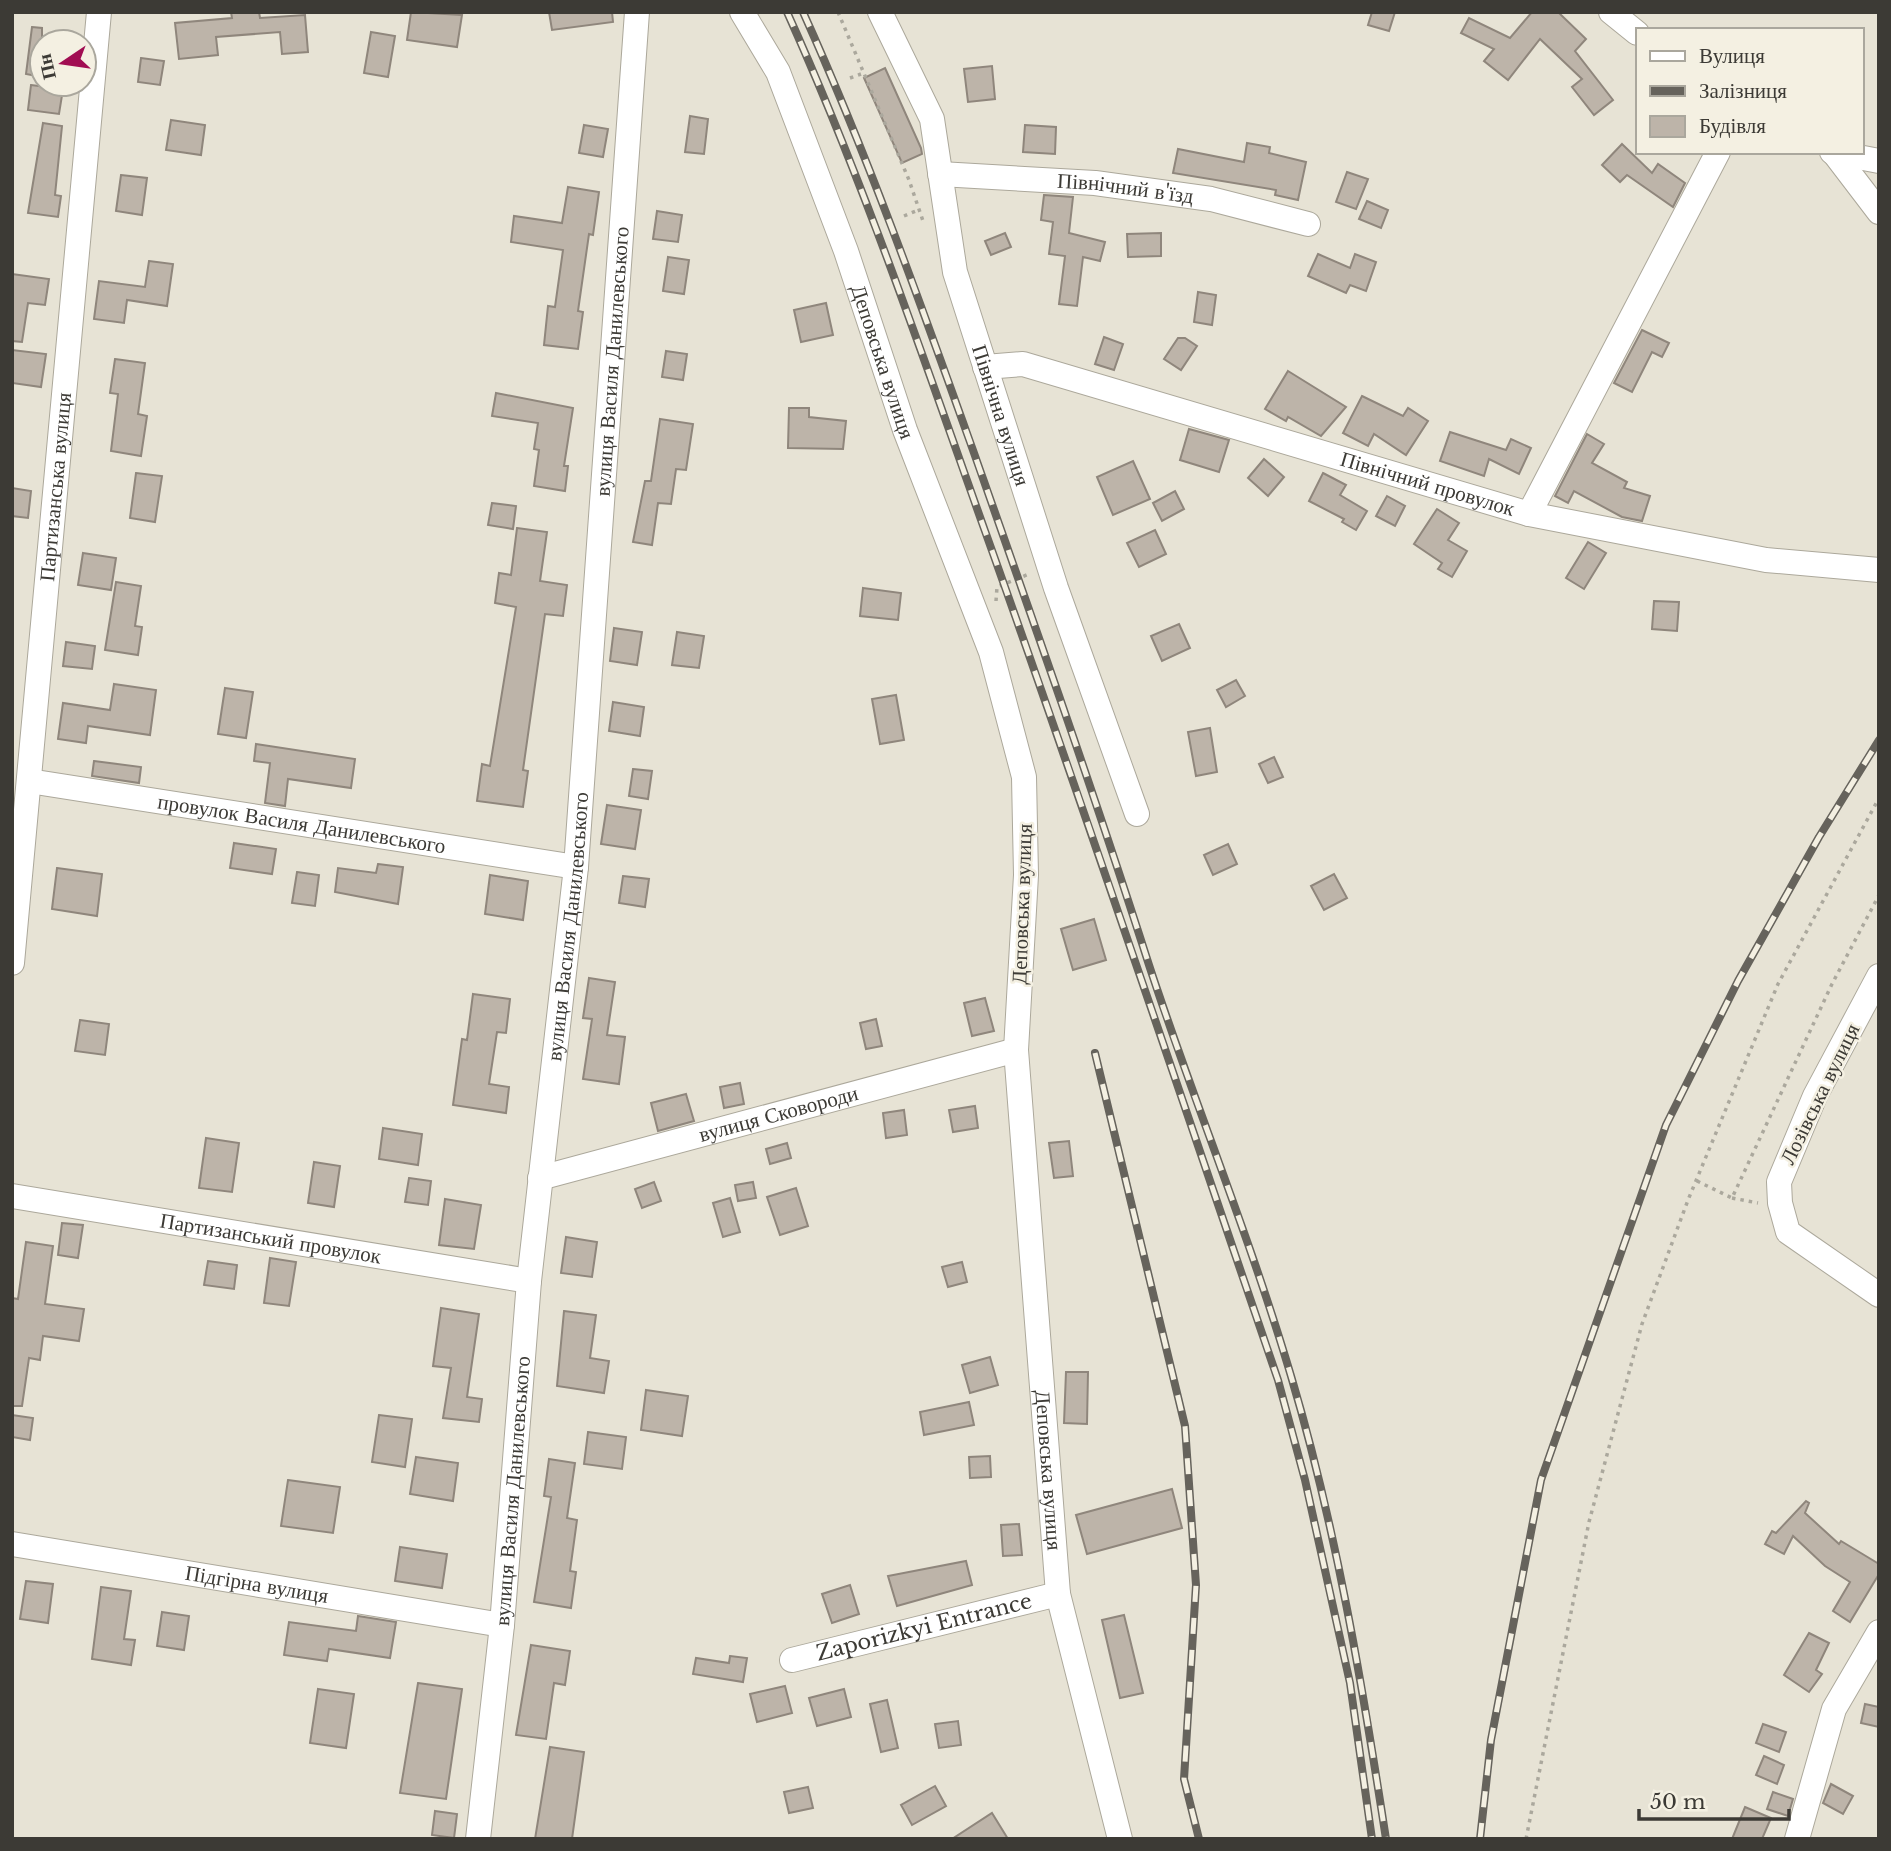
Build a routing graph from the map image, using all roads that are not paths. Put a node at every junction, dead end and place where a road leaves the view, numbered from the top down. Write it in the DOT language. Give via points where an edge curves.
graph roads {
  1 [pos="99,12"];
  2 [pos="637,12"];
  3 [pos="742,12"];
  4 [pos="880,12"];
  5 [pos="1611,12"];
  6 [pos="1636,32"];
  7 [pos="1717,154"];
  8 [pos="1834,154"];
  9 [pos="1839,154"];
  10 [pos="1879,161"];
  11 [pos="940,174"];
  12 [pos="1879,212"];
  13 [pos="1308,225"];
  14 [pos="985,367"];
  15 [pos="1529,514"];
  16 [pos="1879,570"];
  17 [pos="29,780"];
  18 [pos="1136,814"];
  19 [pos="576,867"];
  20 [pos="12,962"];
  21 [pos="1879,976"];
  22 [pos="1016,1050"];
  23 [pos="540,1178"];
  24 [pos="12,1196"];
  25 [pos="529,1281"];
  26 [pos="1879,1295"];
  27 [pos="12,1544"];
  28 [pos="1058,1594"];
  29 [pos="502,1625"];
  30 [pos="1879,1632"];
  31 [pos="792,1660"];
  32 [pos="1798,1838"];
  33 [pos="478,1839"];
  34 [pos="1120,1839"];
  1 -- 17 [label="street, Партизанська вулиця"];
  2 -- 19 [label="street, вулиця Василя Данилевського"];
  3 -- 22 [label="street, Деповська вулиця" via="783,85 846,251 905,430 988,644 1024,777 1026,875"];
  4 -- 11 [label="street, Північна вулиця" via="932,119"];
  5 -- 6 [label="street"];
  7 -- 15 [label="street"];
  8 -- 12 [label="street"];
  9 -- 10 [label="street"];
  11 -- 13 [label="street, Північний в'їзд" via="1095,183 1198,197"];
  11 -- 14 [label="street, Північна вулиця" via="955,272"];
  14 -- 15 [label="street, Північний провулок" via="1023,364"];
  14 -- 18 [label="street, Північна вулиця"];
  15 -- 16 [label="street, Північний провулок" via="1766,560"];
  17 -- 19 [label="street, провулок Василя Данилевського"];
  17 -- 20 [label="street, Партизанська вулиця"];
  19 -- 23 [label="street, вулиця Василя Данилевського"];
  21 -- 26 [label="street, Лозівська вулиця" via="1815,1096 1779,1182 1788,1232"];
  22 -- 23 [label="street, вулиця Сковороди"];
  22 -- 28 [label="street, Деповська вулиця"];
  23 -- 25 [label="street, вулиця Василя Данилевського"];
  24 -- 25 [label="street, Партизанський провулок"];
  25 -- 29 [label="street, вулиця Василя Данилевського"];
  27 -- 29 [label="street, Підгірна вулиця"];
  28 -- 31 [label="street, Zaporizkyi Entrance"];
  28 -- 34 [label="street, Деповська вулиця"];
  29 -- 33 [label="street, вулиця Василя Данилевського"];
  30 -- 32 [label="street" via="1834,1709"];
}
